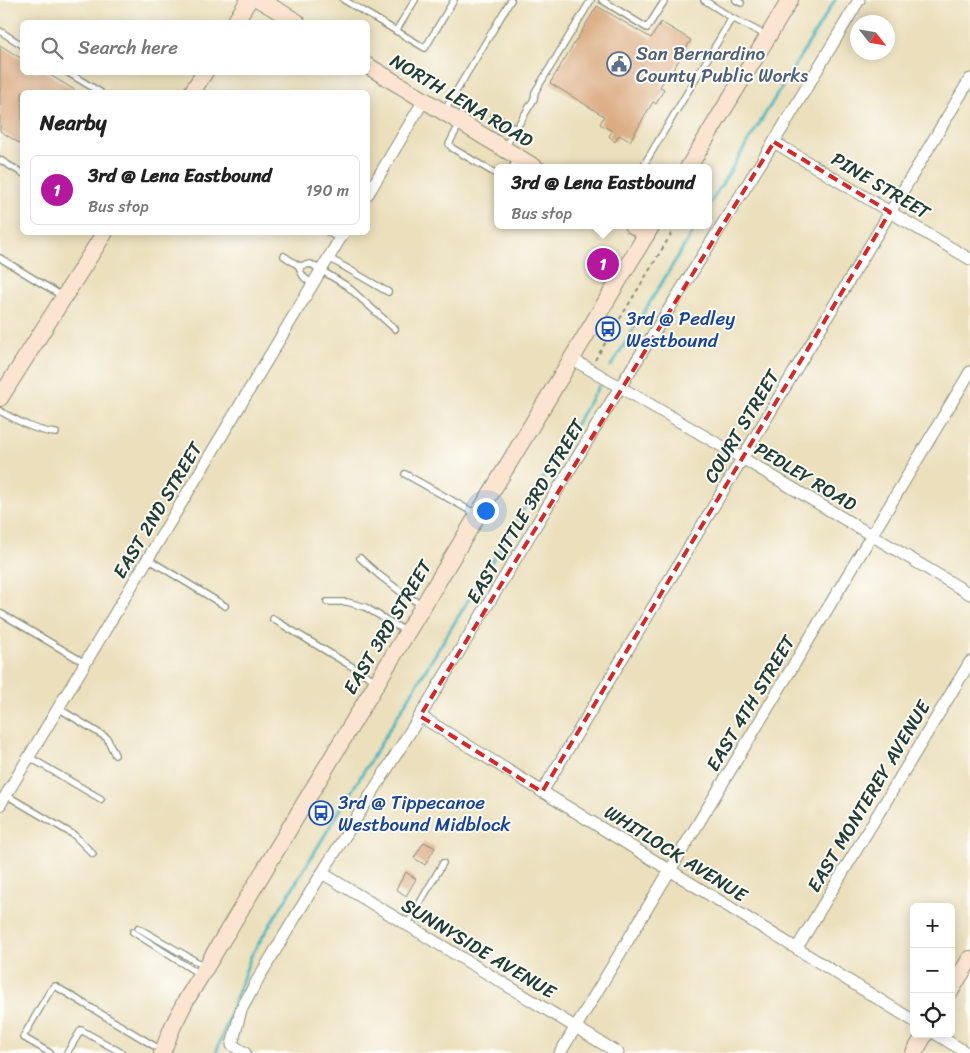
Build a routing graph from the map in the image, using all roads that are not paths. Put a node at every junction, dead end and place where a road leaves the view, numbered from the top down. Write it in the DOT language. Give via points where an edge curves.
graph roads {
  1 [pos="249,0"];
  2 [pos="260,0"];
  3 [pos="344,0"];
  4 [pos="415,0"];
  5 [pos="454,0"];
  6 [pos="511,0"];
  7 [pos="591,0"];
  8 [pos="602,0"];
  9 [pos="665,0"];
  10 [pos="704,0"];
  11 [pos="790,0"];
  12 [pos="859,0"];
  13 [pos="732,18"];
  14 [pos="236,20"];
  15 [pos="293,20"];
  16 [pos="0,31"];
  17 [pos="396,31"];
  18 [pos="768,36"];
  19 [pos="20,44"];
  20 [pos="370,67"];
  21 [pos="72,75"];
  22 [pos="202,75"];
  23 [pos="970,79"];
  24 [pos="97,90"];
  25 [pos="193,90"];
  26 [pos="424,100"];
  27 [pos="444,112"];
  28 [pos="494,116"];
  29 [pos="460,122"];
  30 [pos="516,129"];
  31 [pos="774,142"];
  32 [pos="504,149"];
  33 [pos="0,160"];
  34 [pos="515,162"];
  35 [pos="644,164"];
  36 [pos="690,164"];
  37 [pos="20,172"];
  38 [pos="494,173"];
  39 [pos="370,191"];
  40 [pos="890,212"];
  41 [pos="650,230"];
  42 [pos="102,235"];
  43 [pos="342,236"];
  44 [pos="284,256"];
  45 [pos="0,258"];
  46 [pos="329,258"];
  47 [pos="970,259"];
  48 [pos="299,266"];
  49 [pos="322,270"];
  50 [pos="313,284"];
  51 [pos="388,292"];
  52 [pos="64,297"];
  53 [pos="395,329"];
  54 [pos="572,359"];
  55 [pos="970,372"];
  56 [pos="620,387"];
  57 [pos="0,398"];
  58 [pos="0,411"];
  59 [pos="56,433"];
  60 [pos="742,458"];
  61 [pos="405,474"];
  62 [pos="478,515"];
  63 [pos="872,535"];
  64 [pos="360,558"];
  65 [pos="148,559"];
  66 [pos="970,594"];
  67 [pos="327,602"];
  68 [pos="226,606"];
  69 [pos="424,606"];
  70 [pos="2,614"];
  71 [pos="273,619"];
  72 [pos="407,633"];
  73 [pos="970,662"];
  74 [pos="85,663"];
  75 [pos="378,682"];
  76 [pos="58,708"];
  77 [pos="420,716"];
  78 [pos="115,755"];
  79 [pos="29,757"];
  80 [pos="542,792"];
  81 [pos="3,800"];
  82 [pos="101,800"];
  83 [pos="93,854"];
  84 [pos="443,863"];
  85 [pos="670,870"];
  86 [pos="322,873"];
  87 [pos="407,925"];
  88 [pos="135,930"];
  89 [pos="797,948"];
  90 [pos="970,959"];
  91 [pos="203,971"];
  92 [pos="955,983"];
  93 [pos="910,1019"];
  94 [pos="576,1028"];
  95 [pos="923,1038"];
  96 [pos="943,1038"];
  97 [pos="162,1052"];
  98 [pos="50,1053"];
  99 [pos="67,1053"];
  100 [pos="122,1053"];
  101 [pos="245,1053"];
  102 [pos="560,1053"];
  103 [pos="618,1053"];
  104 [pos="914,1053"];
  105 [pos="968,1053"];
  1 -- 14 [label="main road"];
  2 -- 15 [label="main road"];
  3 -- 17 [label="lane"];
  4 -- 17 [label="lane"];
  5 -- 17 [label="lane" via="425,48"];
  6 -- 27 [label="lane"];
  7 -- 30 [label="lane"];
  8 -- 9 [label="lane" via="647,28"];
  10 -- 13 [label="lane"];
  11 -- 18 [label="main road"];
  12 -- 31 [label="street, EAST LITTLE 3RD STREET"];
  13 -- 18 [label="lane"];
  13 -- 35 [label="lane"];
  16 -- 19 [label="lane"];
  18 -- 36 [label="main road"];
  20 -- 26 [label="main road, NORTH LENA ROAD"];
  21 -- 24 [label="lane"];
  22 -- 25 [label="main road"];
  23 -- 40 [label="street, COURT STREET"];
  26 -- 27 [label="main road, NORTH LENA ROAD"];
  26 -- 39 [label="street"];
  27 -- 29 [label="main road, NORTH LENA ROAD"];
  28 -- 30 [label="lane"];
  29 -- 32 [label="main road, NORTH LENA ROAD"];
  29 -- 38 [label="lane" via="449,144"];
  30 -- 32 [label="lane"];
  31 -- 40 [label="street, PINE STREET"];
  31 -- 56 [label="street, EAST LITTLE 3RD STREET"];
  32 -- 34 [label="main road, NORTH LENA ROAD"];
  33 -- 37 [label="lane"];
  40 -- 47 [label="street, PINE STREET"];
  40 -- 60 [label="street, COURT STREET"];
  41 -- 54 [label="main road, EAST 3RD STREET"];
  42 -- 52 [label="main road"];
  43 -- 46 [label="street, EAST 2ND STREET"];
  44 -- 48 [label="lane"];
  45 -- 52 [label="lane"];
  46 -- 49 [label="street, EAST 2ND STREET"];
  46 -- 51 [label="lane"];
  48 -- 49 [label="lane" via="311,264"];
  48 -- 50 [label="lane" via="301,274"];
  49 -- 50 [label="street, EAST 2ND STREET"];
  49 -- 53 [label="lane" via="347,286"];
  50 -- 65 [label="street, EAST 2ND STREET"];
  52 -- 57 [label="main road"];
  54 -- 56 [label="street, PEDLEY ROAD"];
  54 -- 62 [label="main road, EAST 3RD STREET"];
  55 -- 63 [label="street, EAST 4TH STREET"];
  56 -- 60 [label="street, PEDLEY ROAD"];
  56 -- 77 [label="street, EAST LITTLE 3RD STREET"];
  58 -- 59 [label="lane" via="34,429"];
  60 -- 63 [label="street, PEDLEY ROAD"];
  60 -- 80 [label="street, COURT STREET"];
  61 -- 62 [label="lane"];
  62 -- 69 [label="main road, EAST 3RD STREET"];
  63 -- 66 [label="street, PEDLEY ROAD"];
  63 -- 85 [label="street, EAST 4TH STREET"];
  64 -- 69 [label="lane" via="400,592"];
  65 -- 68 [label="lane"];
  65 -- 74 [label="street, EAST 2ND STREET"];
  67 -- 72 [label="lane" via="347,602 366,608"];
  69 -- 72 [label="main road, EAST 3RD STREET"];
  70 -- 74 [label="lane"];
  71 -- 75 [label="lane"];
  72 -- 75 [label="main road, EAST 3RD STREET"];
  73 -- 89 [label="street, EAST MONTEREY AVENUE"];
  74 -- 76 [label="street, EAST 2ND STREET"];
  75 -- 91 [label="main road, EAST 3RD STREET"];
  76 -- 78 [label="lane" via="107,738"];
  76 -- 79 [label="street, EAST 2ND STREET"];
  77 -- 80 [label="street, WHITLOCK AVENUE"];
  77 -- 86 [label="street, EAST LITTLE 3RD STREET"];
  79 -- 81 [label="street, EAST 2ND STREET"];
  79 -- 82 [label="lane"];
  80 -- 85 [label="street, WHITLOCK AVENUE"];
  81 -- 83 [label="lane" via="74,835"];
  84 -- 87 [label="lane"];
  85 -- 89 [label="street, WHITLOCK AVENUE"];
  85 -- 94 [label="street, EAST 4TH STREET"];
  86 -- 87 [label="street, SUNNYSIDE AVENUE"];
  86 -- 101 [label="street, EAST LITTLE 3RD STREET" via="241,1010 232,1045"];
  87 -- 94 [label="street, SUNNYSIDE AVENUE"];
  88 -- 91 [label="lane"];
  89 -- 93 [label="street, WHITLOCK AVENUE"];
  90 -- 92 [label="main road"];
  91 -- 97 [label="main road, EAST 3RD STREET" via="184,1002"];
  94 -- 102 [label="street, EAST 4TH STREET"];
  94 -- 103 [label="street, SUNNYSIDE AVENUE"];
  95 -- 104 [label="main road"];
  96 -- 105 [label="street"];
  97 -- 98 [label="lane" via="55,986 23,1037"];
  99 -- 100 [label="lane" via="81,1030"];
}
